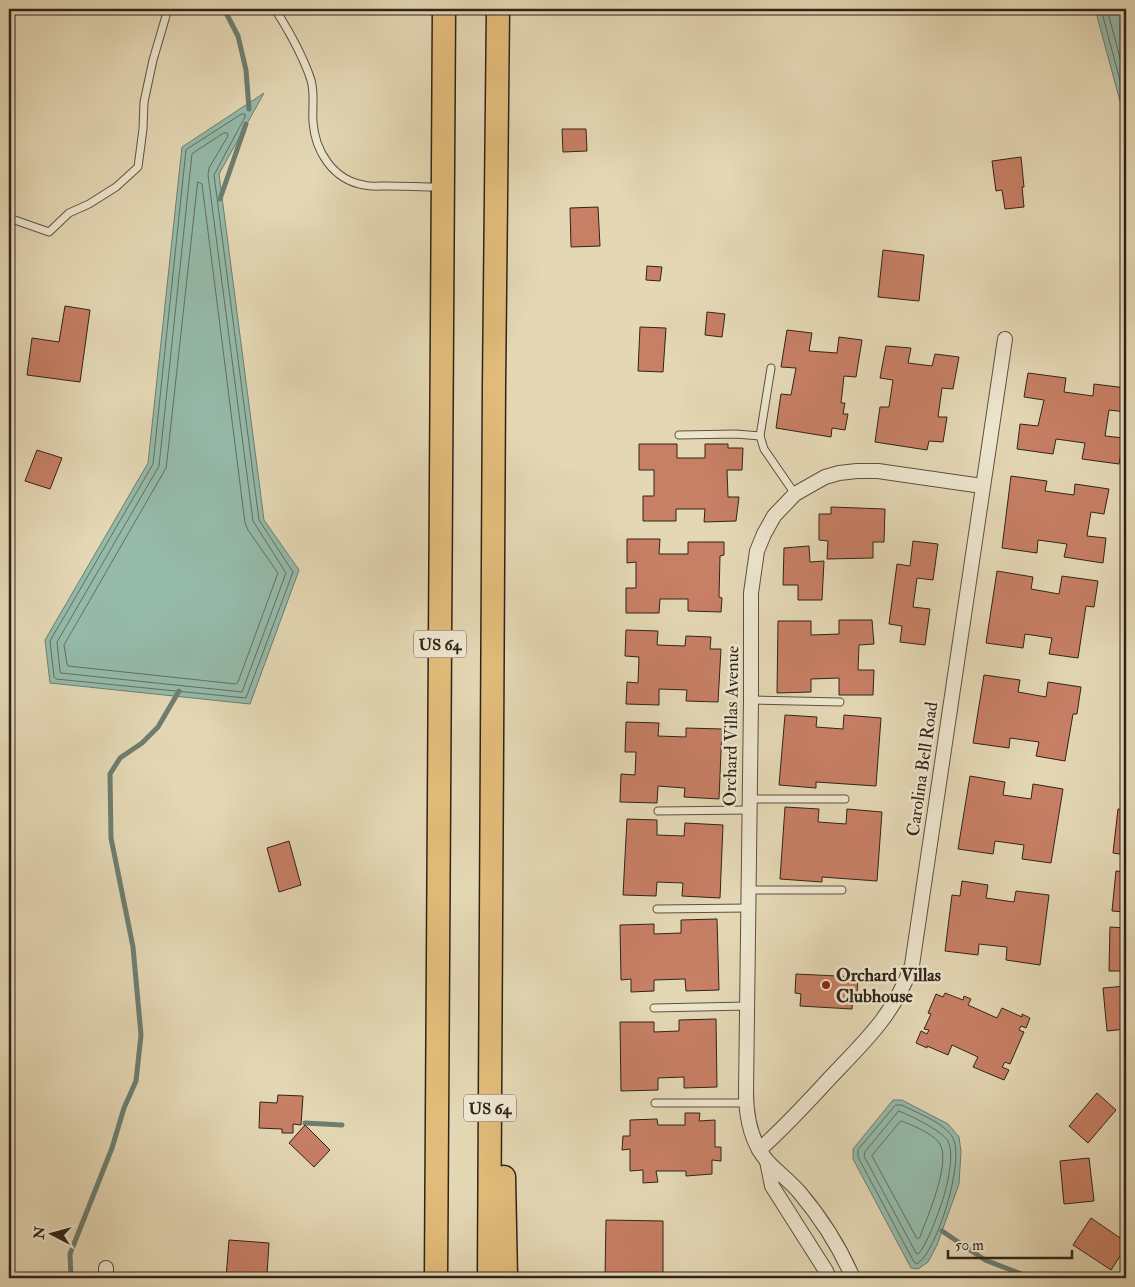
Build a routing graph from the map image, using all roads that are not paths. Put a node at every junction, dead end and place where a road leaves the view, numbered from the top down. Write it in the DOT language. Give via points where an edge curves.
graph roads {
  1 [pos="168,9"];
  2 [pos="275,9"];
  3 [pos="444,9"];
  4 [pos="498,9"];
  5 [pos="443,187"];
  6 [pos="9,218"];
  7 [pos="1005,339"];
  8 [pos="771,368"];
  9 [pos="679,435"];
  10 [pos="760,436"];
  11 [pos="982,486"];
  12 [pos="795,494"];
  13 [pos="751,700"];
  14 [pos="840,702"];
  15 [pos="845,799"];
  16 [pos="749,805"];
  17 [pos="658,811"];
  18 [pos="749,890"];
  19 [pos="842,890"];
  20 [pos="748,908"];
  21 [pos="657,909"];
  22 [pos="491,937"];
  23 [pos="747,1006"];
  24 [pos="654,1008"];
  25 [pos="655,1103"];
  26 [pos="746,1103"];
  27 [pos="763,1155"];
  28 [pos="436,1278"];
  29 [pos="489,1278"];
  30 [pos="506,1278"];
  31 [pos="828,1278"];
  32 [pos="853,1278"];
  1 -- 6 [label="lane" via="144,102 138,168 116,187 68,213 49,232"];
  2 -- 5 [label="lane" via="308,74 317,143 334,172 363,185"];
  3 -- 5 [label="highway, US 64"];
  4 -- 22 [label="highway, US 64"];
  5 -- 28 [label="highway, US 64"];
  7 -- 11 [label="street, Carolina Bell Road"];
  8 -- 10 [label="lane"];
  9 -- 10 [label="lane"];
  10 -- 12 [label="lane" via="764,449"];
  11 -- 12 [label="street, Orchard Villas Avenue" via="878,471 857,471 825,477"];
  11 -- 27 [label="street, Carolina Bell Road" via="912,966 887,1016 782,1129"];
  12 -- 13 [label="street, Orchard Villas Avenue" via="774,516 757,551 751,593"];
  13 -- 14 [label="lane"];
  13 -- 16 [label="street, Orchard Villas Avenue"];
  15 -- 16 [label="lane"];
  16 -- 17 [label="lane"];
  16 -- 18 [label="street, Orchard Villas Avenue"];
  18 -- 19 [label="lane"];
  18 -- 20 [label="street, Orchard Villas Avenue"];
  20 -- 21 [label="lane"];
  20 -- 23 [label="street, Orchard Villas Avenue"];
  22 -- 29 [label="highway, US 64"];
  22 -- 30 [label="highway" via="501,1030"];
  23 -- 24 [label="lane"];
  23 -- 26 [label="street, Orchard Villas Avenue"];
  25 -- 26 [label="lane"];
  26 -- 27 [label="street, Orchard Villas Avenue" via="751,1129"];
  27 -- 31 [label="street, Orchard Villas Avenue" via="772,1186"];
  27 -- 32 [label="street, Orchard Villas Avenue" via="800,1193 827,1230"];
}
